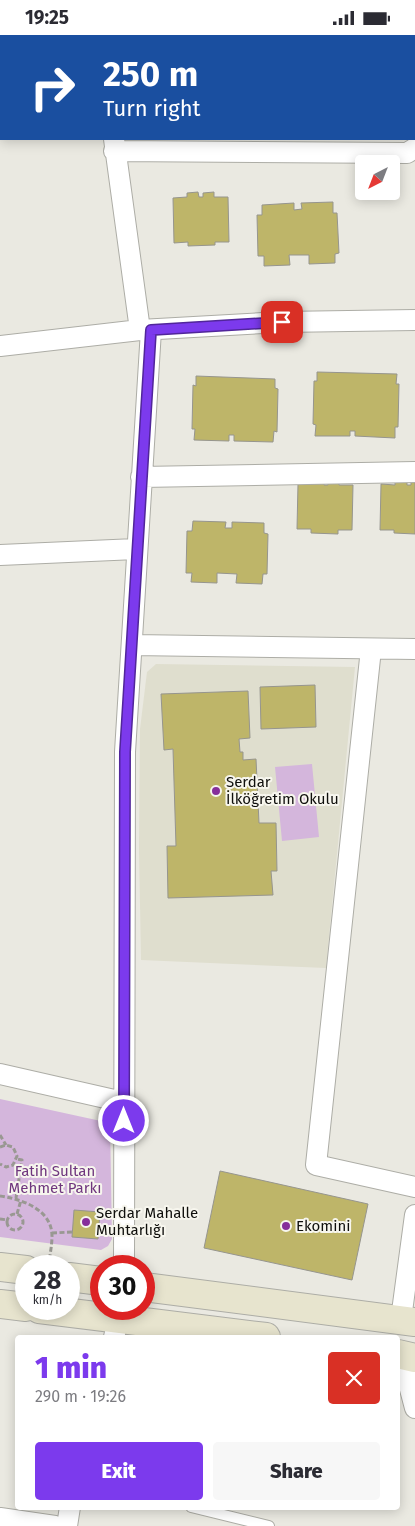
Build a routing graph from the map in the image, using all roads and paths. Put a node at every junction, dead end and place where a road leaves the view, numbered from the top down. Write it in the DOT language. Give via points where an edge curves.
graph roads {
  1 [pos="114,145"];
  2 [pos="415,148"];
  3 [pos="415,320"];
  4 [pos="145,330"];
  5 [pos="0,346"];
  6 [pos="415,471"];
  7 [pos="141,477"];
  8 [pos="136,549"];
  9 [pos="0,555"];
  10 [pos="132,645"];
  11 [pos="371,649"];
  12 [pos="415,649"];
  13 [pos="0,1074"];
  14 [pos="123,1102"];
  15 [pos="0,1135"];
  16 [pos="6,1145"];
  17 [pos="0,1147"];
  18 [pos="17,1159"];
  19 [pos="0,1164"];
  20 [pos="415,1187"];
  21 [pos="0,1196"];
  22 [pos="16,1198"];
  23 [pos="21,1199"];
  24 [pos="17,1214"];
  25 [pos="415,1215"];
  26 [pos="0,1219"];
  27 [pos="8,1220"];
  28 [pos="52,1233"];
  29 [pos="72,1233"];
  30 [pos="50,1255"];
  31 [pos="124,1255"];
  32 [pos="0,1267"];
  33 [pos="15,1269"];
  34 [pos="155,1288"];
  35 [pos="0,1304"];
  36 [pos="15,1306"];
  37 [pos="80,1316"];
  38 [pos="408,1320"];
  39 [pos="118,1322"];
  40 [pos="246,1335"];
  41 [pos="404,1356"];
  42 [pos="415,1408"];
  43 [pos="69,1510"];
  44 [pos="203,1510"];
  45 [pos="0,1518"];
  46 [pos="55,1526"];
  47 [pos="66,1526"];
  48 [pos="269,1526"];
  1 -- 2 [label="street" via="407,153"];
  1 -- 4 [label="street"];
  3 -- 4 [label="street" via="282,322"];
  4 -- 5 [label="street"];
  4 -- 7 [label="street"];
  6 -- 7 [label="street"];
  7 -- 8 [label="street"];
  8 -- 9 [label="street"];
  8 -- 10 [label="street"];
  10 -- 11 [label="street"];
  10 -- 14 [label="street" via="125,752"];
  11 -- 12 [label="street"];
  11 -- 20 [label="street" via="316,1165"];
  13 -- 14 [label="street"];
  14 -- 31 [label="street"];
  15 -- 16 [label="path"];
  16 -- 17 [label="path"];
  16 -- 18 [label="path" via="15,1149"];
  18 -- 19 [label="path" via="10,1166"];
  18 -- 22 [label="path" via="22,1160"];
  21 -- 22 [label="path"];
  22 -- 23 [label="path"];
  23 -- 24 [label="path"];
  23 -- 28 [label="path" via="44,1215"];
  24 -- 27 [label="path"];
  24 -- 27 [label="path" via="23,1222 19,1228 12,1229"];
  25 -- 38 [label="street"];
  26 -- 27 [label="path"];
  28 -- 29 [label="path"];
  28 -- 30 [label="path"];
  32 -- 33 [label="main road"];
  34 -- 38 [label="main road"];
  35 -- 36 [label="main road"];
  37 -- 39 [label="main road"];
  39 -- 40 [label="main road"];
  41 -- 42 [label="street"];
  43 -- 47 [label="street"];
  44 -- 48 [label="lane"];
  45 -- 46 [label="street"];
}
